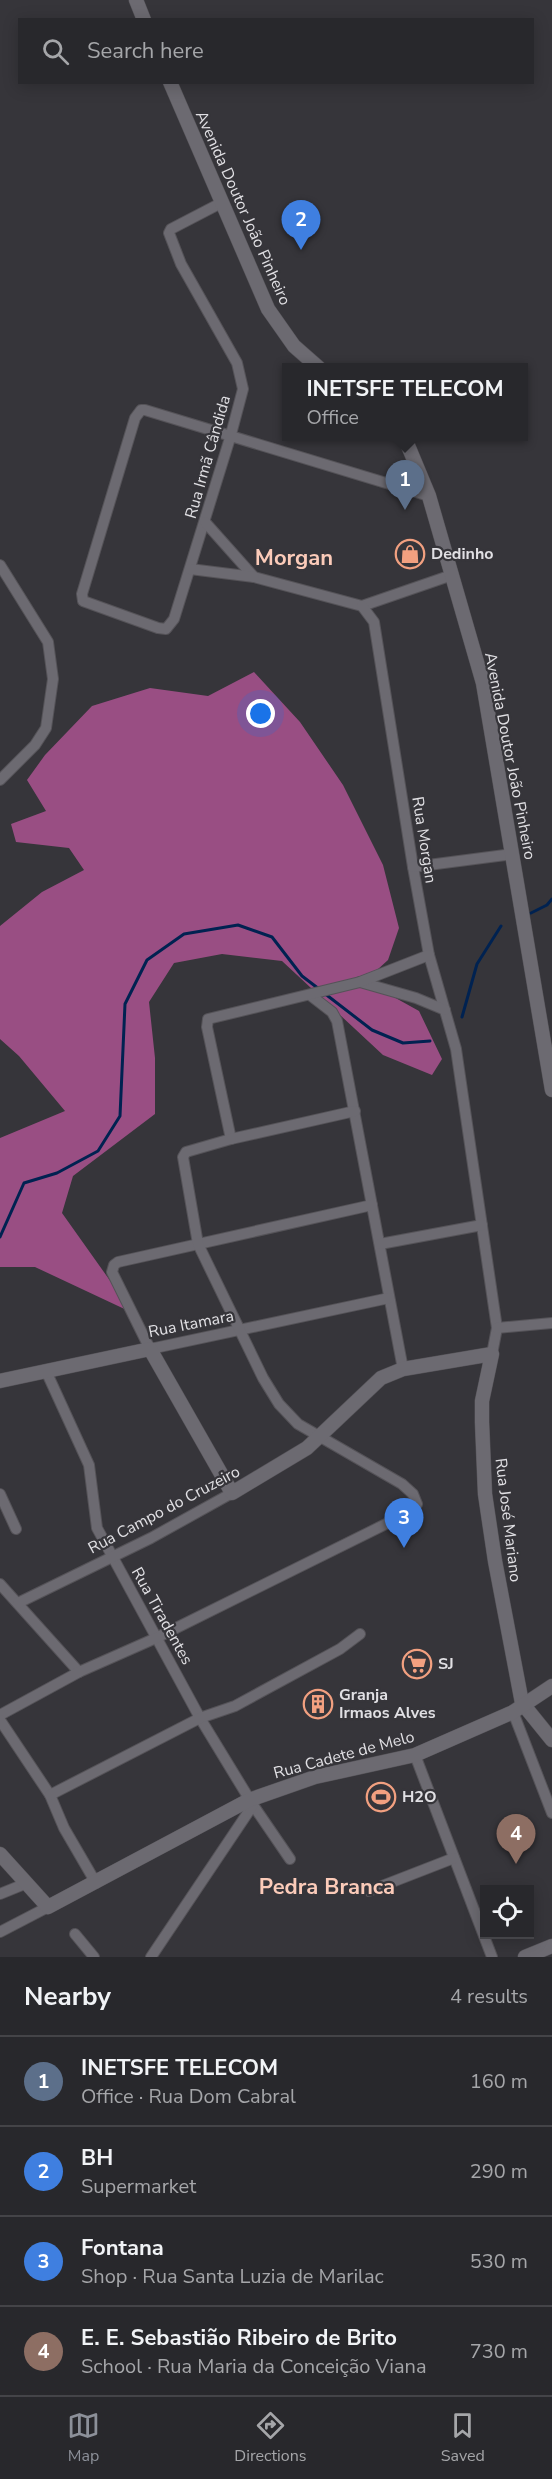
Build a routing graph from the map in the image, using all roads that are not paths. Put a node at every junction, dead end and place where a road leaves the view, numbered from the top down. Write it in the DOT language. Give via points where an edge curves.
graph roads {
  1 [pos="136,0"];
  2 [pos="143,18"];
  3 [pos="171,84"];
  4 [pos="221,203"];
  5 [pos="314,363"];
  6 [pos="231,438"];
  7 [pos="406,441"];
  8 [pos="429,495"];
  9 [pos="205,522"];
  10 [pos="0,565"];
  11 [pos="190,569"];
  12 [pos="452,575"];
  13 [pos="254,577"];
  14 [pos="362,606"];
  15 [pos="0,780"];
  16 [pos="513,854"];
  17 [pos="412,867"];
  18 [pos="429,955"];
  19 [pos="360,982"];
  20 [pos="310,995"];
  21 [pos="445,1010"];
  22 [pos="461,1080"];
  23 [pos="552,1090"];
  24 [pos="355,1111"];
  25 [pos="231,1138"];
  26 [pos="372,1204"];
  27 [pos="482,1225"];
  28 [pos="198,1244"];
  29 [pos="380,1244"];
  30 [pos="389,1298"];
  31 [pos="552,1323"];
  32 [pos="497,1328"];
  33 [pos="239,1332"];
  34 [pos="150,1349"];
  35 [pos="492,1354"];
  36 [pos="403,1369"];
  37 [pos="46,1371"];
  38 [pos="0,1381"];
  39 [pos="320,1437"];
  40 [pos="232,1493"];
  41 [pos="0,1494"];
  42 [pos="16,1529"];
  43 [pos="112,1556"];
  44 [pos="0,1584"];
  45 [pos="18,1603"];
  46 [pos="360,1634"];
  47 [pos="156,1638"];
  48 [pos="79,1672"];
  49 [pos="552,1686"];
  50 [pos="518,1707"];
  51 [pos="0,1715"];
  52 [pos="200,1718"];
  53 [pos="0,1720"];
  54 [pos="539,1724"];
  55 [pos="522,1732"];
  56 [pos="552,1740"];
  57 [pos="415,1755"];
  58 [pos="50,1795"];
  59 [pos="251,1803"];
  60 [pos="552,1813"];
  61 [pos="0,1854"];
  62 [pos="454,1858"];
  63 [pos="290,1859"];
  64 [pos="27,1883"];
  65 [pos="96,1883"];
  66 [pos="369,1891"];
  67 [pos="0,1893"];
  68 [pos="48,1908"];
  69 [pos="0,1932"];
  70 [pos="75,1934"];
  71 [pos="552,1946"];
  72 [pos="94,1957"];
  73 [pos="151,1957"];
  74 [pos="492,1957"];
  75 [pos="525,1957"];
  1 -- 2 [label="street"];
  3 -- 4 [label="street, Avenida Doutor João Pinheiro"];
  4 -- 5 [label="street, Avenida Doutor João Pinheiro" via="268,309 294,346"];
  4 -- 6 [label="street, Rua Irmã Cândida" via="169,233 181,264 239,369 243,388"];
  6 -- 8 [label="street"];
  6 -- 9 [label="street, Rua Irmã Cândida"];
  6 -- 11 [label="street, Rua Irmã Cândida" via="145,410 138,412 82,594 83,602 158,628 169,627"];
  7 -- 8 [label="street, Avenida Doutor João Pinheiro"];
  8 -- 12 [label="street, Avenida Doutor João Pinheiro"];
  9 -- 11 [label="street, Rua Irmã Cândida"];
  9 -- 13 [label="street"];
  10 -- 15 [label="street" via="48,642 53,679 46,728 35,745"];
  11 -- 13 [label="street"];
  12 -- 14 [label="street"];
  12 -- 16 [label="street, Avenida Doutor João Pinheiro" via="483,683"];
  13 -- 14 [label="street"];
  14 -- 17 [label="street, Rua Morgan" via="374,622"];
  16 -- 17 [label="street"];
  16 -- 23 [label="street, Avenida Doutor João Pinheiro"];
  17 -- 18 [label="street, Rua Morgan"];
  18 -- 19 [label="street"];
  18 -- 21 [label="street, Rua Morgan"];
  19 -- 20 [label="street"];
  19 -- 21 [label="street"];
  20 -- 24 [label="street" via="338,1021"];
  20 -- 25 [label="street" via="208,1018"];
  21 -- 22 [label="street, Rua Morgan"];
  22 -- 27 [label="street, Rua José Mariano"];
  24 -- 25 [label="street"];
  24 -- 26 [label="street"];
  25 -- 28 [label="street" via="186,1152 183,1157"];
  26 -- 28 [label="street"];
  26 -- 29 [label="street"];
  27 -- 29 [label="street"];
  27 -- 32 [label="street, Rua José Mariano"];
  28 -- 33 [label="street"];
  28 -- 34 [label="street" via="114,1265 112,1272"];
  29 -- 30 [label="street"];
  30 -- 33 [label="street, Rua Itamara"];
  30 -- 36 [label="street"];
  31 -- 32 [label="street"];
  32 -- 35 [label="street, Rua José Mariano"];
  33 -- 34 [label="street, Rua Itamara"];
  33 -- 39 [label="street" via="279,1404 298,1424"];
  34 -- 37 [label="street, Rua Itamara"];
  34 -- 40 [label="street"];
  35 -- 36 [label="street, Rua Campo do Cruzeiro"];
  35 -- 50 [label="street, Rua José Mariano" via="482,1401 485,1494"];
  36 -- 39 [label="street, Rua Campo do Cruzeiro" via="374,1383"];
  37 -- 38 [label="street, Rua Itamara"];
  37 -- 43 [label="street, Rua Tiradentes" via="89,1465 94,1519"];
  39 -- 40 [label="street, Rua Campo do Cruzeiro"];
  39 -- 47 [label="street" via="402,1484 417,1501 413,1509"];
  40 -- 43 [label="street, Rua Campo do Cruzeiro"];
  41 -- 42 [label="street"];
  43 -- 45 [label="street, Rua Campo do Cruzeiro"];
  43 -- 47 [label="street, Rua Tiradentes"];
  44 -- 45 [label="street"];
  45 -- 48 [label="street"];
  46 -- 52 [label="street" via="235,1706"];
  47 -- 48 [label="street"];
  47 -- 52 [label="street, Rua Tiradentes"];
  48 -- 51 [label="street"];
  49 -- 50 [label="street, Rua Cadete de Melo"];
  50 -- 54 [label="street, Rua José Mariano"];
  50 -- 55 [label="street"];
  50 -- 57 [label="street, Rua Cadete de Melo"];
  52 -- 58 [label="street"];
  52 -- 59 [label="street, Rua Tiradentes"];
  53 -- 58 [label="street"];
  54 -- 55 [label="street"];
  54 -- 56 [label="street, Rua José Mariano"];
  55 -- 60 [label="street"];
  57 -- 59 [label="street, Rua Cadete de Melo" via="315,1777"];
  57 -- 62 [label="street"];
  58 -- 65 [label="street"];
  59 -- 63 [label="street, Rua Tiradentes"];
  59 -- 65 [label="street, Rua Cadete de Melo"];
  59 -- 73 [label="street"];
  61 -- 64 [label="street"];
  62 -- 66 [label="street"];
  62 -- 74 [label="street"];
  64 -- 67 [label="street"];
  64 -- 68 [label="street"];
  65 -- 68 [label="street, Rua Cadete de Melo"];
  68 -- 69 [label="street"];
  70 -- 72 [label="street"];
  71 -- 75 [label="street"];
}
